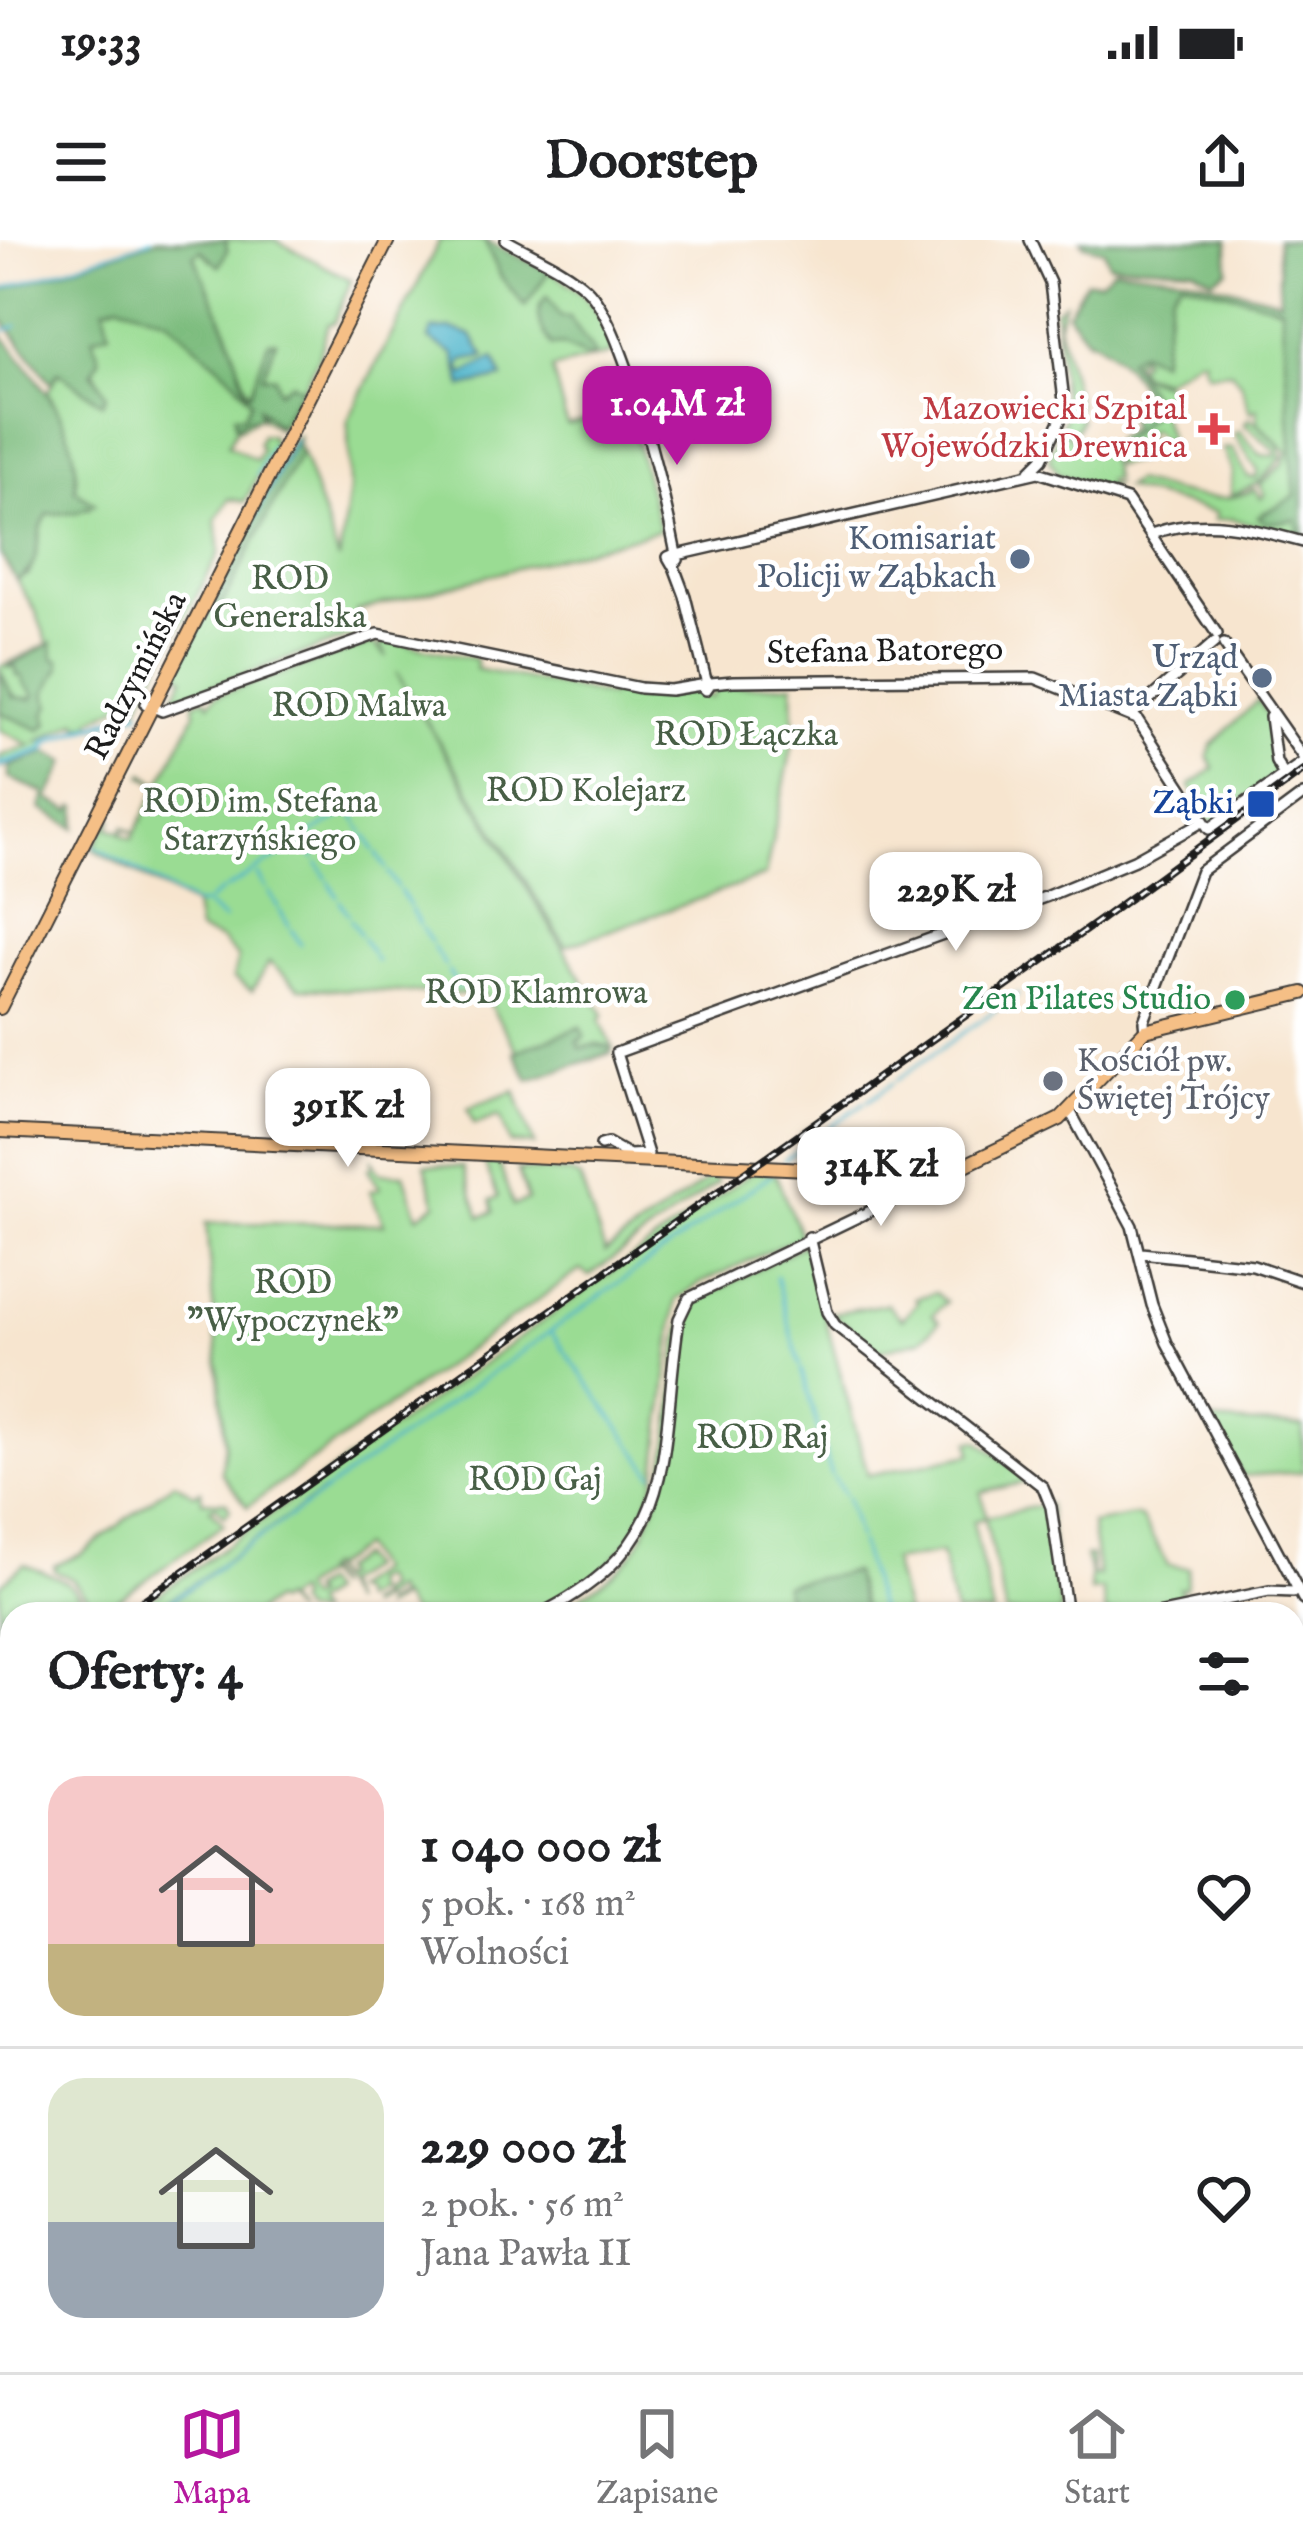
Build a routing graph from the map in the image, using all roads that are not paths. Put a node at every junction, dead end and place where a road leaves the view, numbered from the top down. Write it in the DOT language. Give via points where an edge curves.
graph roads {
  1 [pos="379,240"];
  2 [pos="388,240"];
  3 [pos="502,240"];
  4 [pos="1030,240"];
  5 [pos="1043,468"];
  6 [pos="1150,534"];
  7 [pos="1303,542"];
  8 [pos="675,558"];
  9 [pos="1219,640"];
  10 [pos="706,683"];
  11 [pos="153,704"];
  12 [pos="1269,711"];
  13 [pos="1130,716"];
  14 [pos="1289,740"];
  15 [pos="1275,750"];
  16 [pos="1303,759"];
  17 [pos="1283,775"];
  18 [pos="1303,795"];
  19 [pos="1205,825"];
  20 [pos="0,993"];
  21 [pos="1303,993"];
  22 [pos="0,1007"];
  23 [pos="1145,1031"];
  24 [pos="1070,1111"];
  25 [pos="1050,1125"];
  26 [pos="0,1129"];
  27 [pos="1082,1130"];
  28 [pos="599,1153"];
  29 [pos="920,1181"];
  30 [pos="807,1238"];
  31 [pos="1141,1255"];
  32 [pos="1303,1282"];
  33 [pos="1293,1590"];
  34 [pos="559,1602"];
  35 [pos="1065,1602"];
  36 [pos="1215,1602"];
  1 -- 11 [label="main road, Radzymińska"];
  2 -- 11 [label="main road, Radzymińska"];
  3 -- 8 [label="street" via="583,286 610,320"];
  4 -- 5 [label="street" via="1049,279 1064,396"];
  5 -- 6 [label="street" via="1130,503"];
  5 -- 8 [label="street"];
  6 -- 7 [label="street" via="1222,523"];
  6 -- 9 [label="street"];
  8 -- 10 [label="street"];
  9 -- 12 [label="street"];
  9 -- 13 [label="street"];
  10 -- 11 [label="street, Stefana Batorego" via="640,688 378,634 160,711"];
  10 -- 13 [label="street, Stefana Batorego" via="1029,677"];
  11 -- 20 [label="main road, Radzymińska"];
  11 -- 22 [label="main road, Radzymińska"];
  12 -- 14 [label="street"];
  12 -- 15 [label="street"];
  13 -- 19 [label="street"];
  14 -- 15 [label="street" via="1278,738"];
  14 -- 16 [label="street"];
  15 -- 17 [label="street"];
  16 -- 17 [label="street"];
  17 -- 19 [label="street"];
  18 -- 23 [label="street" via="1208,863"];
  19 -- 28 [label="street" via="1045,897 616,1053 648,1154 632,1156 608,1143"];
  21 -- 23 [label="main road"];
  23 -- 24 [label="main road"];
  24 -- 25 [label="main road"];
  24 -- 27 [label="street"];
  25 -- 27 [label="street" via="1068,1120"];
  25 -- 29 [label="main road"];
  26 -- 28 [label="main road"];
  27 -- 31 [label="street"];
  28 -- 29 [label="main road"];
  29 -- 30 [label="street"];
  30 -- 34 [label="street" via="685,1303 662,1469 645,1520 606,1573"];
  30 -- 35 [label="street" via="835,1325 1041,1485"];
  31 -- 32 [label="street" via="1253,1265"];
  31 -- 33 [label="street" via="1167,1343"];
  33 -- 36 [label="street"];
}
